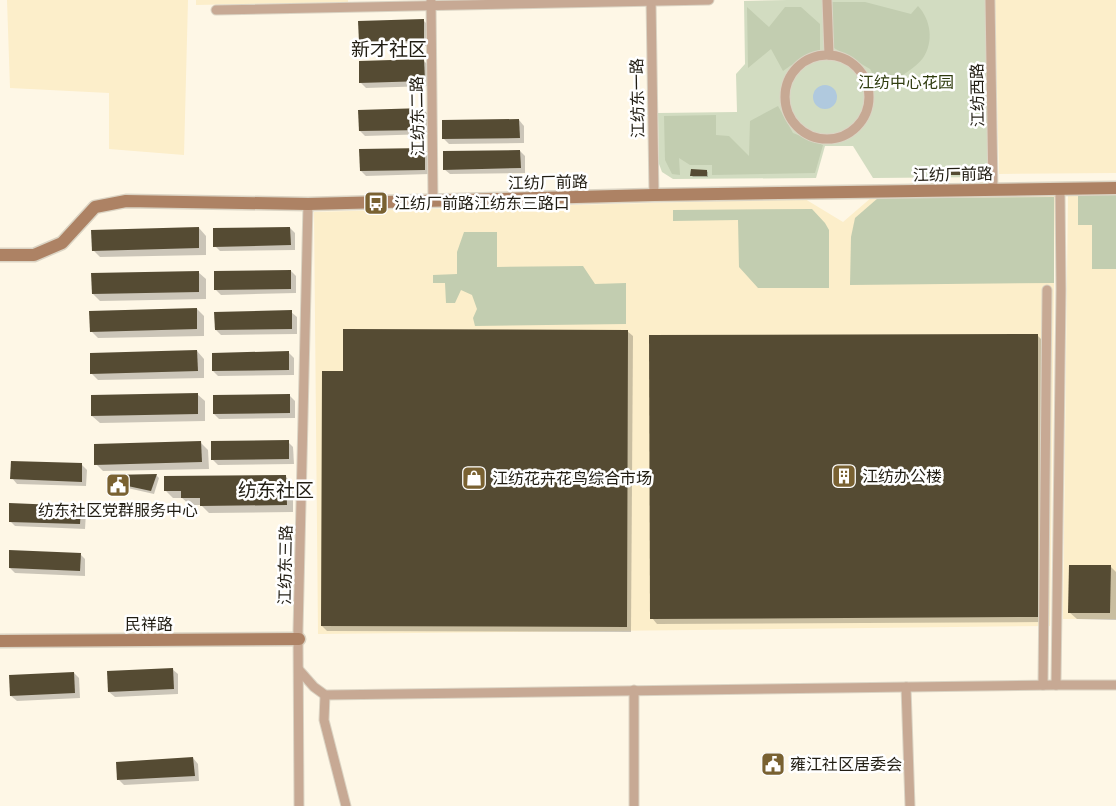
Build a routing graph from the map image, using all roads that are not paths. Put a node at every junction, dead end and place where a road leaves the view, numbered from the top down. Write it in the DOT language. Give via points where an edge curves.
graph roads {
  1 [pos="709,0"];
  2 [pos="827,0"];
  3 [pos="990,0"];
  4 [pos="650,1"];
  5 [pos="431,3"];
  6 [pos="216,10"];
  7 [pos="829,55"];
  8 [pos="1116,188"];
  9 [pos="993,190"];
  10 [pos="1060,190"];
  11 [pos="654,195"];
  12 [pos="433,201"];
  13 [pos="308,204"];
  14 [pos="0,254"];
  15 [pos="1047,290"];
  16 [pos="0,634"];
  17 [pos="298,635"];
  18 [pos="0,641"];
  19 [pos="299,670"];
  20 [pos="1043,685"];
  21 [pos="1056,685"];
  22 [pos="1116,686"];
  23 [pos="906,687"];
  24 [pos="634,690"];
  25 [pos="325,695"];
  26 [pos="299,806"];
  27 [pos="346,806"];
  28 [pos="634,806"];
  29 [pos="910,806"];
  1 -- 4 [label="street"];
  2 -- 7 [label="street"];
  3 -- 9 [label="street, 江纺西路"];
  4 -- 5 [label="street"];
  4 -- 11 [label="street, 江纺东一路"];
  5 -- 6 [label="street"];
  5 -- 12 [label="street, 江纺东二路"];
  7 -- 7 [label="street" via="855,65 868,88 869,102 857,127 832,139 805,134 794,124 784,99 792,72 802,62 815,56"];
  8 -- 10 [label="main road, 江纺厂前路"];
  9 -- 10 [label="main road, 江纺厂前路"];
  9 -- 11 [label="main road, 江纺厂前路"];
  10 -- 21 [label="street"];
  11 -- 12 [label="main road, 江纺厂前路"];
  12 -- 13 [label="main road, 江纺厂前路"];
  13 -- 14 [label="main road, 江纺厂前路" via="126,201 95,208 62,243 34,255"];
  13 -- 17 [label="street, 江纺东三路"];
  15 -- 20 [label="street"];
  16 -- 17 [label="main road, 民祥路"];
  17 -- 18 [label="main road, 民祥路"];
  17 -- 19 [label="street, 江纺东三路"];
  19 -- 25 [label="street"];
  19 -- 26 [label="street, 江纺东三路"];
  20 -- 21 [label="street"];
  20 -- 23 [label="street"];
  21 -- 22 [label="street"];
  23 -- 24 [label="street"];
  23 -- 29 [label="street"];
  24 -- 25 [label="street"];
  24 -- 28 [label="street"];
  25 -- 27 [label="street" via="324,720"];
}
